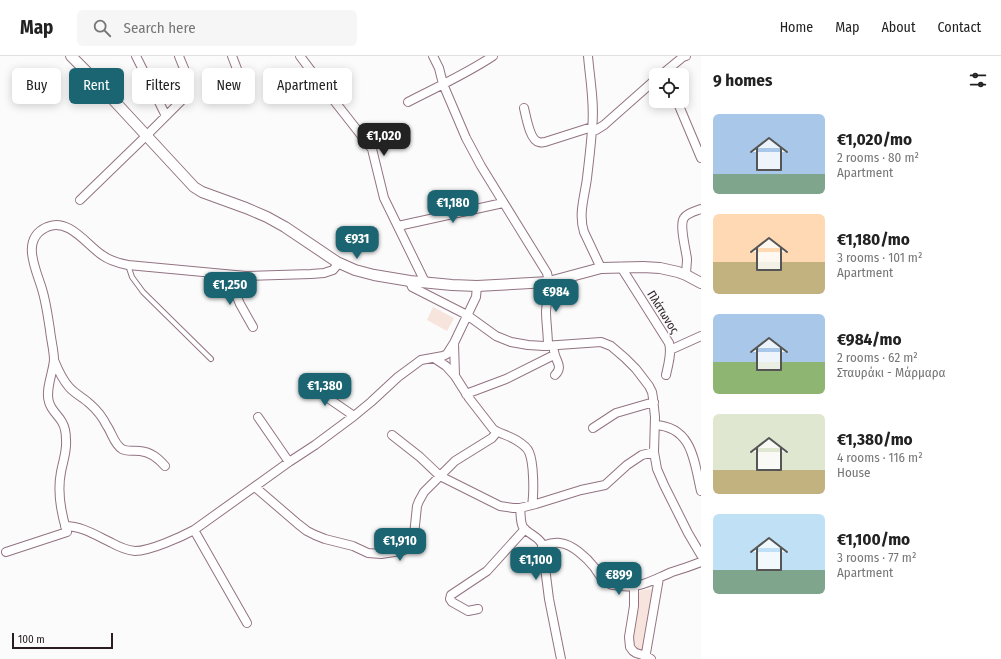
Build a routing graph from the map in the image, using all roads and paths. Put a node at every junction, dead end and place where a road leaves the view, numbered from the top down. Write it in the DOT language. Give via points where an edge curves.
graph roads {
  1 [pos="71,56"];
  2 [pos="136,56"];
  3 [pos="179,56"];
  4 [pos="232,56"];
  5 [pos="300,56"];
  6 [pos="433,56"];
  7 [pos="493,56"];
  8 [pos="588,56"];
  9 [pos="686,56"];
  10 [pos="237,68"];
  11 [pos="671,68"];
  12 [pos="443,84"];
  13 [pos="649,85"];
  14 [pos="408,102"];
  15 [pos="524,108"];
  16 [pos="680,108"];
  17 [pos="166,116"];
  18 [pos="592,129"];
  19 [pos="146,136"];
  20 [pos="701,158"];
  21 [pos="80,200"];
  22 [pos="503,203"];
  23 [pos="701,209"];
  24 [pos="398,226"];
  25 [pos="339,263"];
  26 [pos="128,264"];
  27 [pos="621,267"];
  28 [pos="601,268"];
  29 [pos="230,275"];
  30 [pos="686,275"];
  31 [pos="410,281"];
  32 [pos="425,282"];
  33 [pos="549,282"];
  34 [pos="701,283"];
  35 [pos="478,286"];
  36 [pos="467,315"];
  37 [pos="253,327"];
  38 [pos="701,336"];
  39 [pos="454,343"];
  40 [pos="551,346"];
  41 [pos="670,350"];
  42 [pos="554,356"];
  43 [pos="434,358"];
  44 [pos="211,359"];
  45 [pos="54,360"];
  46 [pos="555,375"];
  47 [pos="666,375"];
  48 [pos="455,376"];
  49 [pos="306,383"];
  50 [pos="466,394"];
  51 [pos="654,402"];
  52 [pos="354,416"];
  53 [pos="258,417"];
  54 [pos="655,425"];
  55 [pos="593,428"];
  56 [pos="497,432"];
  57 [pos="392,435"];
  58 [pos="654,452"];
  59 [pos="289,462"];
  60 [pos="165,466"];
  61 [pos="440,476"];
  62 [pos="255,487"];
  63 [pos="701,491"];
  64 [pos="532,505"];
  65 [pos="520,508"];
  66 [pos="65,526"];
  67 [pos="525,529"];
  68 [pos="194,530"];
  69 [pos="542,546"];
  70 [pos="6,552"];
  71 [pos="701,555"];
  72 [pos="701,562"];
  73 [pos="659,578"];
  74 [pos="634,586"];
  75 [pos="478,608"];
  76 [pos="247,623"];
  77 [pos="647,658"];
  78 [pos="561,659"];
  1 -- 19 [label="street"];
  2 -- 17 [label="street"];
  3 -- 17 [label="street" via="189,82 189,90 187,96"];
  4 -- 10 [label="street"];
  5 -- 24 [label="street" via="372,149 382,192"];
  6 -- 12 [label="street"];
  7 -- 12 [label="street"];
  8 -- 18 [label="street" via="593,110"];
  9 -- 11 [label="street"];
  12 -- 14 [label="street"];
  12 -- 22 [label="street" via="466,138"];
  13 -- 18 [label="street" via="599,129"];
  15 -- 18 [label="street" via="531,136 539,142"];
  16 -- 20 [label="street"];
  17 -- 19 [label="street"];
  18 -- 28 [label="street" via="582,226"];
  19 -- 21 [label="street"];
  19 -- 25 [label="street" via="196,189 276,222"];
  22 -- 24 [label="street"];
  22 -- 33 [label="street" via="547,273"];
  23 -- 30 [label="street" via="687,214 682,220 687,259"];
  24 -- 32 [label="street"];
  25 -- 29 [label="street" via="331,271 320,274"];
  25 -- 31 [label="street" via="363,273"];
  26 -- 29 [label="street"];
  26 -- 44 [label="lane" via="132,277 143,292"];
  26 -- 45 [label="street" via="114,262 80,235 57,224 46,227 34,238 33,263 46,307"];
  27 -- 28 [label="street"];
  27 -- 30 [label="street" via="643,266"];
  27 -- 41 [label="street, Πλάτωνος" via="666,338"];
  28 -- 33 [label="street"];
  29 -- 37 [label="street" via="240,304"];
  30 -- 34 [label="street"];
  31 -- 32 [label="street"];
  31 -- 36 [label="street" via="412,287"];
  32 -- 35 [label="street"];
  33 -- 35 [label="street"];
  33 -- 40 [label="street" via="546,312"];
  35 -- 36 [label="street" via="476,297"];
  36 -- 39 [label="street"];
  36 -- 40 [label="street" via="488,331 511,342"];
  38 -- 41 [label="street"];
  39 -- 43 [label="street" via="447,354"];
  39 -- 48 [label="street"];
  40 -- 42 [label="street"];
  40 -- 51 [label="street" via="596,342 608,344 636,369 649,386"];
  41 -- 47 [label="street, Πλάτωνος"];
  42 -- 46 [label="street" via="559,364 559,371"];
  42 -- 50 [label="street" via="506,379"];
  43 -- 48 [label="street"];
  43 -- 52 [label="street" via="417,362"];
  45 -- 60 [label="street" via="63,380 96,410 121,448 156,456"];
  45 -- 66 [label="street" via="48,401 65,430 66,455 60,491"];
  48 -- 50 [label="street"];
  49 -- 52 [label="street"];
  50 -- 56 [label="street"];
  51 -- 54 [label="street"];
  51 -- 55 [label="street" via="616,413"];
  52 -- 59 [label="street"];
  53 -- 59 [label="street"];
  54 -- 58 [label="street"];
  54 -- 63 [label="street" via="668,427 684,439 691,450"];
  56 -- 61 [label="street" via="492,438 457,460"];
  56 -- 64 [label="street" via="516,440 529,452 532,467"];
  57 -- 61 [label="street"];
  58 -- 64 [label="street" via="642,455 627,465 605,485"];
  58 -- 71 [label="street" via="664,485"];
  59 -- 62 [label="street"];
  61 -- 62 [label="street" via="419,501 414,535 410,544 401,551 381,554 368,553 312,534"];
  61 -- 65 [label="street" via="500,506"];
  62 -- 68 [label="street"];
  64 -- 65 [label="street"];
  65 -- 67 [label="street" via="522,526"];
  66 -- 68 [label="street" via="87,531 122,548 137,551 152,548"];
  66 -- 70 [label="street" via="67,532"];
  67 -- 69 [label="street" via="538,539"];
  67 -- 75 [label="street" via="487,571 450,595 452,602 468,611"];
  68 -- 76 [label="street"];
  69 -- 74 [label="street" via="566,544 588,560 608,583 614,586"];
  69 -- 78 [label="street"];
  72 -- 73 [label="street"];
  73 -- 74 [label="street"];
  73 -- 77 [label="street"];
  74 -- 77 [label="street" via="632,621 628,637 633,651"];
}
